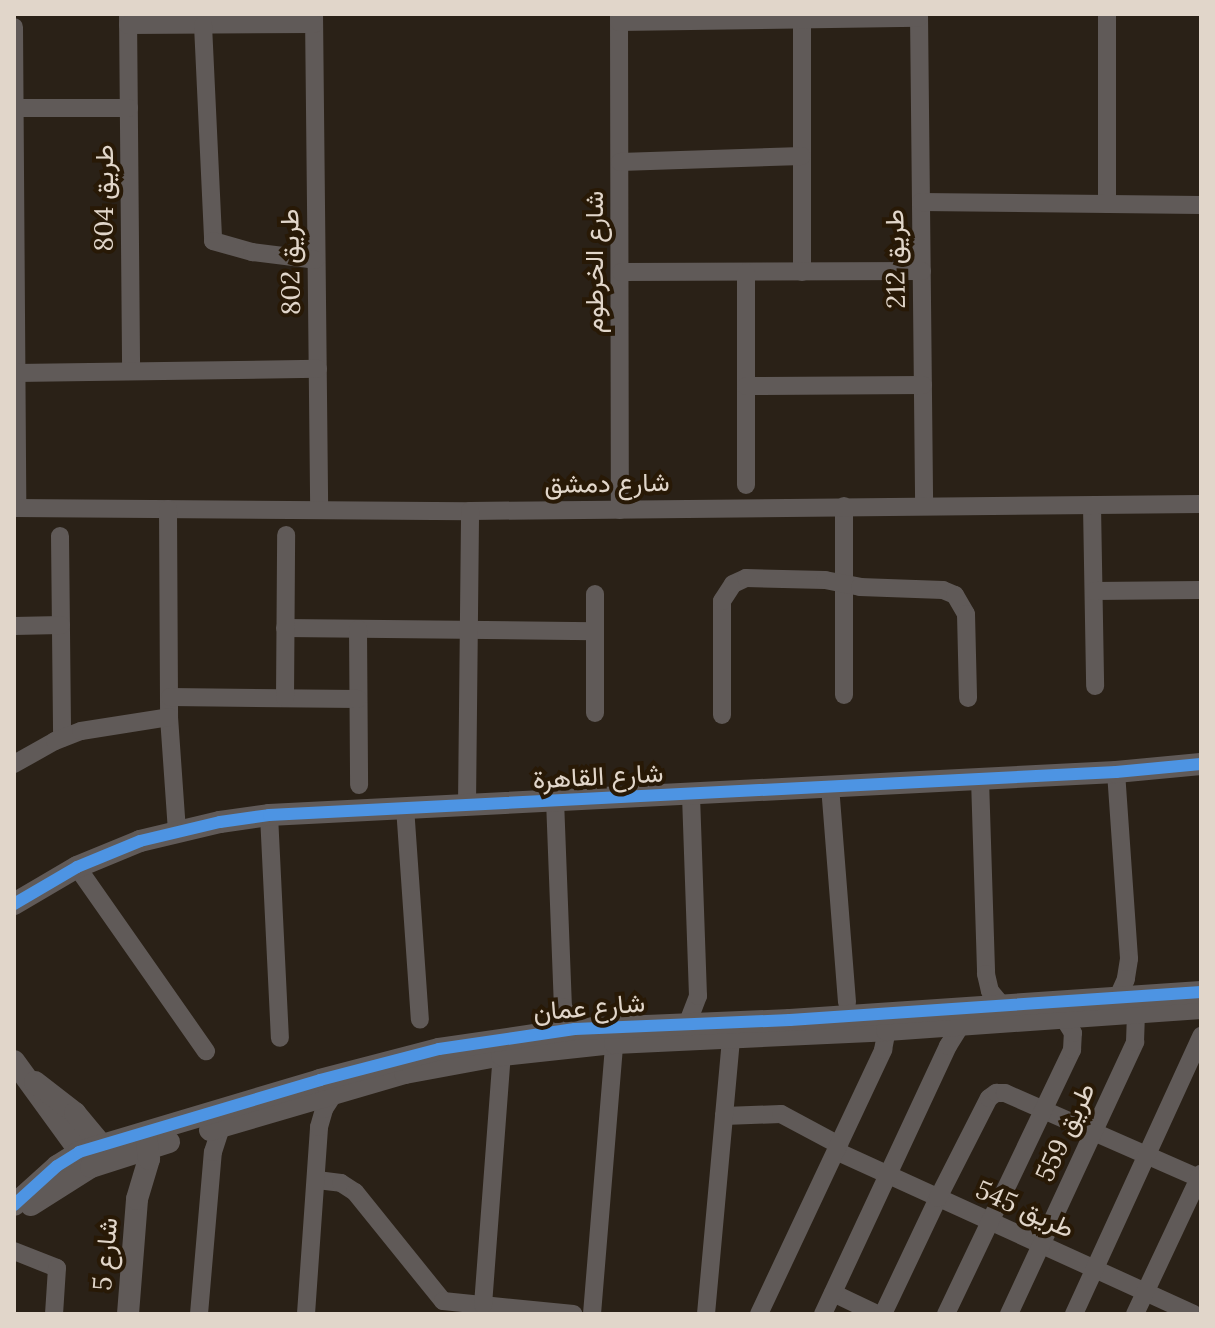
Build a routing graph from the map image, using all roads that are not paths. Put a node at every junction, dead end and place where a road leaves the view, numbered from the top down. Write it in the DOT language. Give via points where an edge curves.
graph roads {
  1 [pos="1107,14"];
  2 [pos="919,16"];
  3 [pos="619,18"];
  4 [pos="314,19"];
  5 [pos="128,20"];
  6 [pos="802,20"];
  7 [pos="203,25"];
  8 [pos="14,27"];
  9 [pos="14,41"];
  10 [pos="14,108"];
  11 [pos="129,108"];
  12 [pos="802,156"];
  13 [pos="620,162"];
  14 [pos="921,202"];
  15 [pos="1107,204"];
  16 [pos="1201,205"];
  17 [pos="15,236"];
  18 [pos="316,260"];
  19 [pos="922,271"];
  20 [pos="621,272"];
  21 [pos="746,272"];
  22 [pos="802,272"];
  23 [pos="318,369"];
  24 [pos="131,371"];
  25 [pos="16,373"];
  26 [pos="923,385"];
  27 [pos="746,386"];
  28 [pos="15,398"];
  29 [pos="746,485"];
  30 [pos="924,504"];
  31 [pos="1201,504"];
  32 [pos="844,506"];
  33 [pos="1092,506"];
  34 [pos="15,508"];
  35 [pos="168,509"];
  36 [pos="319,510"];
  37 [pos="620,510"];
  38 [pos="470,511"];
  39 [pos="286,535"];
  40 [pos="60,536"];
  41 [pos="844,584"];
  42 [pos="1201,590"];
  43 [pos="1094,591"];
  44 [pos="595,594"];
  45 [pos="61,625"];
  46 [pos="14,626"];
  47 [pos="285,628"];
  48 [pos="358,629"];
  49 [pos="469,630"];
  50 [pos="595,631"];
  51 [pos="1095,686"];
  52 [pos="844,695"];
  53 [pos="170,697"];
  54 [pos="285,698"];
  55 [pos="968,698"];
  56 [pos="358,699"];
  57 [pos="595,713"];
  58 [pos="722,715"];
  59 [pos="169,717"];
  60 [pos="62,738"];
  61 [pos="14,764"];
  62 [pos="1201,764"];
  63 [pos="1116,772"];
  64 [pos="980,779"];
  65 [pos="359,785"];
  66 [pos="830,786"];
  67 [pos="691,793"];
  68 [pos="555,800"];
  69 [pos="467,805"];
  70 [pos="405,807"];
  71 [pos="269,815"];
  72 [pos="177,831"];
  73 [pos="77,867"];
  74 [pos="14,904"];
  75 [pos="1201,992"];
  76 [pos="1118,997"];
  77 [pos="847,1002"];
  78 [pos="1001,1004"];
  79 [pos="1201,1008"];
  80 [pos="1136,1013"];
  81 [pos="1063,1017"];
  82 [pos="420,1019"];
  83 [pos="688,1022"];
  84 [pos="961,1025"];
  85 [pos="575,1029"];
  86 [pos="887,1030"];
  87 [pos="615,1034"];
  88 [pos="1201,1036"];
  89 [pos="731,1037"];
  90 [pos="280,1038"];
  91 [pos="206,1051"];
  92 [pos="502,1055"];
  93 [pos="14,1061"];
  94 [pos="1194,1072"];
  95 [pos="30,1079"];
  96 [pos="335,1092"];
  97 [pos="301,1103"];
  98 [pos="1044,1111"];
  99 [pos="724,1116"];
  100 [pos="221,1127"];
  101 [pos="319,1127"];
  102 [pos="1094,1132"];
  103 [pos="199,1133"];
  104 [pos="147,1140"];
  105 [pos="837,1148"];
  106 [pos="114,1149"];
  107 [pos="213,1152"];
  108 [pos="1147,1155"];
  109 [pos="85,1160"];
  110 [pos="888,1175"];
  111 [pos="1200,1177"];
  112 [pos="317,1180"];
  113 [pos="938,1198"];
  114 [pos="137,1199"];
  115 [pos="14,1205"];
  116 [pos="14,1218"];
  117 [pos="989,1221"];
  118 [pos="1041,1245"];
  119 [pos="14,1251"];
  120 [pos="1095,1269"];
  121 [pos="1145,1292"];
  122 [pos="833,1293"];
  123 [pos="483,1305"];
  124 [pos="442,1308"];
  125 [pos="54,1314"];
  126 [pos="128,1314"];
  127 [pos="199,1314"];
  128 [pos="306,1314"];
  129 [pos="573,1314"];
  130 [pos="592,1314"];
  131 [pos="706,1314"];
  132 [pos="759,1314"];
  133 [pos="823,1314"];
  134 [pos="877,1314"];
  135 [pos="883,1314"];
  136 [pos="946,1314"];
  137 [pos="1009,1314"];
  138 [pos="1074,1314"];
  139 [pos="1135,1314"];
  140 [pos="1194,1314"];
  1 -- 15 [label="street"];
  2 -- 6 [label="street"];
  2 -- 14 [label="street, طريق 212"];
  3 -- 6 [label="street"];
  3 -- 13 [label="street, شارع الخرطوم"];
  4 -- 7 [label="street, طريق 804"];
  4 -- 18 [label="street, طريق 802"];
  5 -- 7 [label="street, طريق 804"];
  5 -- 11 [label="street, طريق 804"];
  6 -- 12 [label="street"];
  7 -- 18 [label="street" via="213,241"];
  8 -- 9 [label="street"];
  9 -- 10 [label="street"];
  10 -- 11 [label="street"];
  10 -- 17 [label="street"];
  11 -- 24 [label="street, طريق 804"];
  12 -- 13 [label="street"];
  12 -- 22 [label="street"];
  13 -- 20 [label="street, شارع الخرطوم"];
  14 -- 15 [label="street"];
  14 -- 19 [label="street, طريق 212"];
  15 -- 16 [label="street"];
  17 -- 25 [label="street"];
  18 -- 23 [label="street, طريق 802"];
  19 -- 22 [label="street"];
  19 -- 26 [label="street, طريق 212"];
  20 -- 21 [label="street"];
  20 -- 37 [label="street, شارع الخرطوم"];
  21 -- 22 [label="street"];
  21 -- 27 [label="street"];
  23 -- 24 [label="street"];
  23 -- 36 [label="street, طريق 802"];
  24 -- 25 [label="street"];
  25 -- 28 [label="street"];
  26 -- 27 [label="street"];
  26 -- 30 [label="street, طريق 212"];
  27 -- 29 [label="street"];
  28 -- 34 [label="street"];
  30 -- 32 [label="street, شارع دمشق"];
  30 -- 33 [label="street, شارع دمشق"];
  31 -- 33 [label="street, شارع دمشق"];
  32 -- 37 [label="street, شارع دمشق"];
  32 -- 41 [label="street"];
  33 -- 43 [label="street"];
  34 -- 35 [label="street, شارع دمشق"];
  35 -- 36 [label="street, شارع دمشق"];
  35 -- 53 [label="street"];
  36 -- 38 [label="street, شارع دمشق"];
  37 -- 38 [label="street, شارع دمشق"];
  38 -- 49 [label="street"];
  39 -- 47 [label="street"];
  40 -- 45 [label="street"];
  41 -- 52 [label="street"];
  41 -- 55 [label="street" via="943,590 960,599 966,614"];
  41 -- 58 [label="street" via="746,578 729,589 722,601"];
  42 -- 43 [label="street"];
  43 -- 51 [label="street"];
  44 -- 50 [label="street"];
  45 -- 46 [label="street"];
  45 -- 60 [label="street"];
  47 -- 48 [label="street"];
  47 -- 54 [label="street"];
  48 -- 49 [label="street"];
  48 -- 56 [label="street"];
  49 -- 50 [label="street"];
  49 -- 69 [label="street"];
  50 -- 57 [label="street"];
  53 -- 54 [label="street"];
  53 -- 59 [label="street"];
  54 -- 56 [label="street"];
  56 -- 65 [label="street"];
  59 -- 60 [label="street"];
  59 -- 72 [label="street"];
  60 -- 61 [label="street"];
  62 -- 63 [label="street, شارع القاهرة"];
  63 -- 64 [label="street, شارع القاهرة"];
  63 -- 76 [label="street" via="1129,959"];
  64 -- 66 [label="street, شارع القاهرة"];
  64 -- 78 [label="street" via="986,974 990,991"];
  66 -- 67 [label="street, شارع القاهرة"];
  66 -- 77 [label="street"];
  67 -- 68 [label="street, شارع القاهرة"];
  67 -- 83 [label="street" via="698,996"];
  68 -- 69 [label="street, شارع القاهرة"];
  68 -- 85 [label="street" via="563,1007"];
  69 -- 70 [label="street, شارع القاهرة"];
  70 -- 71 [label="street, شارع القاهرة"];
  70 -- 82 [label="street"];
  71 -- 72 [label="street, شارع القاهرة"];
  71 -- 90 [label="street"];
  72 -- 73 [label="street, شارع القاهرة"];
  73 -- 74 [label="street, شارع القاهرة"];
  73 -- 91 [label="street"];
  75 -- 76 [label="street, شارع عمان"];
  76 -- 78 [label="street, شارع عمان"];
  78 -- 83 [label="street, شارع عمان"];
  79 -- 80 [label="street, شارع عمان"];
  80 -- 81 [label="street, شارع عمان"];
  80 -- 102 [label="street, طريق 559" via="1135,1042"];
  81 -- 84 [label="street, شارع عمان"];
  81 -- 98 [label="street" via="1074,1041"];
  83 -- 87 [label="street, شارع عمان"];
  84 -- 86 [label="street, شارع عمان"];
  84 -- 110 [label="street"];
  85 -- 87 [label="street, شارع عمان"];
  85 -- 104 [label="street, شارع عمان" via="402,1058"];
  86 -- 89 [label="street, شارع عمان"];
  86 -- 105 [label="street" via="883,1050"];
  87 -- 89 [label="street, شارع عمان"];
  87 -- 92 [label="street, شارع عمان"];
  87 -- 130 [label="street"];
  88 -- 94 [label="street"];
  89 -- 99 [label="street"];
  92 -- 96 [label="street, شارع عمان"];
  92 -- 123 [label="street"];
  93 -- 95 [label="street"];
  94 -- 108 [label="street"];
  95 -- 106 [label="street"];
  95 -- 109 [label="street"];
  96 -- 97 [label="street, شارع عمان"];
  96 -- 101 [label="street"];
  97 -- 100 [label="street, شارع عمان"];
  97 -- 101 [label="street"];
  98 -- 102 [label="street"];
  98 -- 113 [label="street" via="1000,1092 992,1095"];
  98 -- 117 [label="street"];
  99 -- 105 [label="street, طريق 545" via="781,1114"];
  99 -- 131 [label="street"];
  100 -- 103 [label="street, شارع عمان"];
  100 -- 107 [label="street"];
  101 -- 112 [label="street"];
  102 -- 108 [label="street"];
  102 -- 118 [label="street, طريق 559"];
  103 -- 104 [label="street, شارع عمان"];
  103 -- 107 [label="street"];
  104 -- 106 [label="street, شارع عمان"];
  104 -- 114 [label="street, شارع 5" via="147,1173"];
  105 -- 110 [label="street, طريق 545"];
  105 -- 132 [label="street"];
  106 -- 109 [label="street, شارع عمان"];
  106 -- 114 [label="street, شارع 5"];
  107 -- 127 [label="street"];
  108 -- 111 [label="street"];
  108 -- 120 [label="street"];
  109 -- 115 [label="street, شارع عمان" via="57,1166"];
  109 -- 116 [label="street, شارع عمان"];
  110 -- 113 [label="street, طريق 545"];
  110 -- 122 [label="street"];
  111 -- 121 [label="street"];
  112 -- 124 [label="street" via="333,1180 355,1192"];
  112 -- 128 [label="street"];
  113 -- 117 [label="street, طريق 545"];
  113 -- 135 [label="street"];
  114 -- 126 [label="street, شارع 5"];
  117 -- 118 [label="street, طريق 545"];
  117 -- 136 [label="street"];
  118 -- 120 [label="street, طريق 545"];
  118 -- 137 [label="street, طريق 559"];
  119 -- 125 [label="street" via="57,1268"];
  120 -- 121 [label="street, طريق 545"];
  120 -- 138 [label="street"];
  121 -- 139 [label="street"];
  121 -- 140 [label="street, طريق 545"];
  122 -- 133 [label="street"];
  122 -- 134 [label="street"];
  123 -- 124 [label="street"];
  123 -- 129 [label="street"];
}
